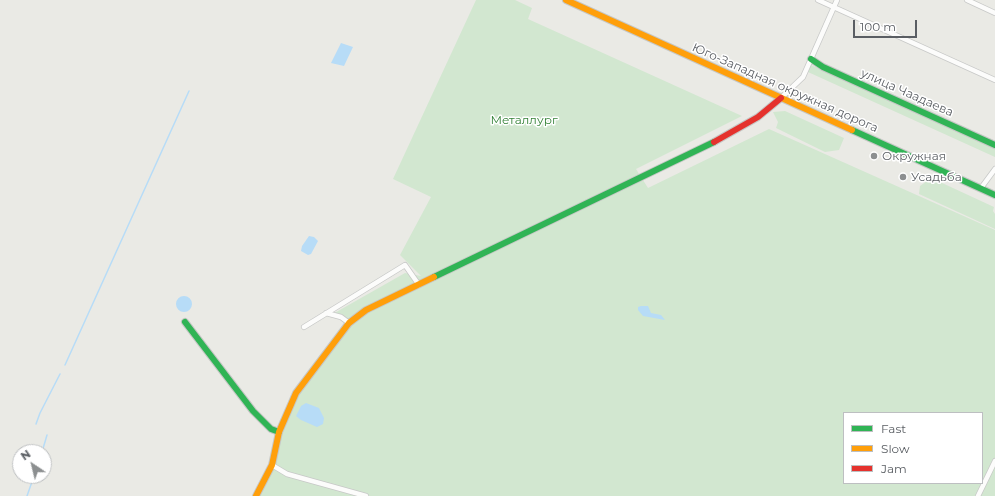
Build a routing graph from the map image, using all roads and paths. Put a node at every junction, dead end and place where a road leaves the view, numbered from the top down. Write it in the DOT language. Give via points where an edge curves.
graph roads {
  1 [pos="566,0"];
  2 [pos="818,0"];
  3 [pos="837,0"];
  4 [pos="967,0"];
  5 [pos="834,7"];
  6 [pos="995,13"];
  7 [pos="811,59"];
  8 [pos="995,80"];
  9 [pos="781,98"];
  10 [pos="995,144"];
  11 [pos="995,169"];
  12 [pos="981,188"];
  13 [pos="995,195"];
  14 [pos="419,286"];
  15 [pos="326,313"];
  16 [pos="185,322"];
  17 [pos="349,323"];
  18 [pos="304,327"];
  19 [pos="279,432"];
  20 [pos="995,461"];
  21 [pos="272,465"];
  22 [pos="256,496"];
  23 [pos="366,496"];
  24 [pos="978,496"];
  1 -- 9 [label="main road, Юго-Западная окружная дорога"];
  2 -- 5 [label="street"];
  3 -- 5 [label="street"];
  4 -- 6 [label="street"];
  5 -- 7 [label="street"];
  5 -- 8 [label="street"];
  7 -- 9 [label="street" via="803,77"];
  7 -- 10 [label="main road, улица Чаадаева"];
  9 -- 12 [label="main road, Юго-Западная окружная дорога"];
  9 -- 14 [label="main road" via="758,117 698,150"];
  11 -- 12 [label="street"];
  12 -- 13 [label="main road, Юго-Западная окружная дорога"];
  14 -- 15 [label="street" via="406,265"];
  14 -- 17 [label="main road" via="366,310"];
  15 -- 17 [label="street" via="341,317"];
  15 -- 18 [label="street"];
  16 -- 19 [label="main road" via="253,412 271,429"];
  17 -- 19 [label="main road" via="296,393"];
  19 -- 21 [label="main road"];
  20 -- 24 [label="street"];
  21 -- 22 [label="main road"];
  21 -- 23 [label="street" via="287,474"];
}
